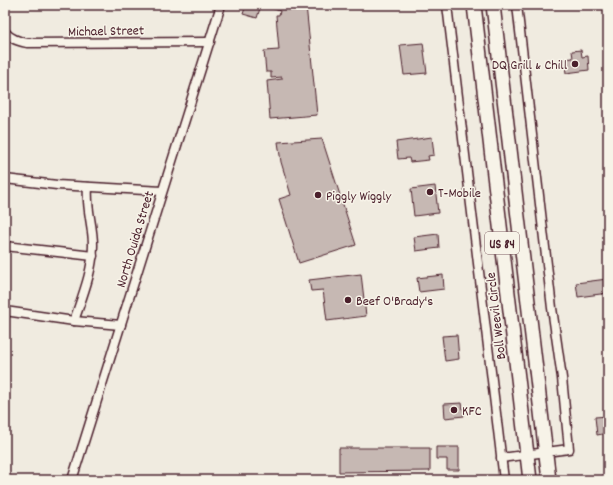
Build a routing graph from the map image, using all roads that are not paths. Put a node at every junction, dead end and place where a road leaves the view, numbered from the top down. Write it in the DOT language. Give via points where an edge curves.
graph roads {
  1 [pos="221,5"];
  2 [pos="447,5"];
  3 [pos="474,5"];
  4 [pos="493,5"];
  5 [pos="517,5"];
  6 [pos="5,32"];
  7 [pos="210,42"];
  8 [pos="5,179"];
  9 [pos="88,187"];
  10 [pos="162,191"];
  11 [pos="5,246"];
  12 [pos="92,256"];
  13 [pos="5,311"];
  14 [pos="74,321"];
  15 [pos="121,325"];
  16 [pos="545,452"];
  17 [pos="527,454"];
  18 [pos="501,458"];
  19 [pos="72,480"];
  20 [pos="504,480"];
  21 [pos="530,480"];
  22 [pos="549,480"];
  1 -- 7 [label="street, North Ouida Street"];
  2 -- 18 [label="street"];
  3 -- 17 [label="highway, Boll Weevil Circle / US 84"];
  4 -- 16 [label="highway, US 84"];
  5 -- 16 [label="street" via="569,450"];
  6 -- 7 [label="street, Michael Street" via="18,42 27,43"];
  7 -- 10 [label="street, North Ouida Street"];
  8 -- 9 [label="street"];
  9 -- 10 [label="street"];
  9 -- 12 [label="street"];
  10 -- 15 [label="street, North Ouida Street"];
  11 -- 12 [label="street"];
  12 -- 14 [label="street"];
  13 -- 14 [label="street"];
  14 -- 15 [label="street"];
  15 -- 19 [label="street, North Ouida Street"];
  16 -- 17 [label="street"];
  16 -- 22 [label="highway, US 84"];
  17 -- 18 [label="street"];
  17 -- 21 [label="highway, Boll Weevil Circle / US 84"];
  18 -- 20 [label="street"];
}
